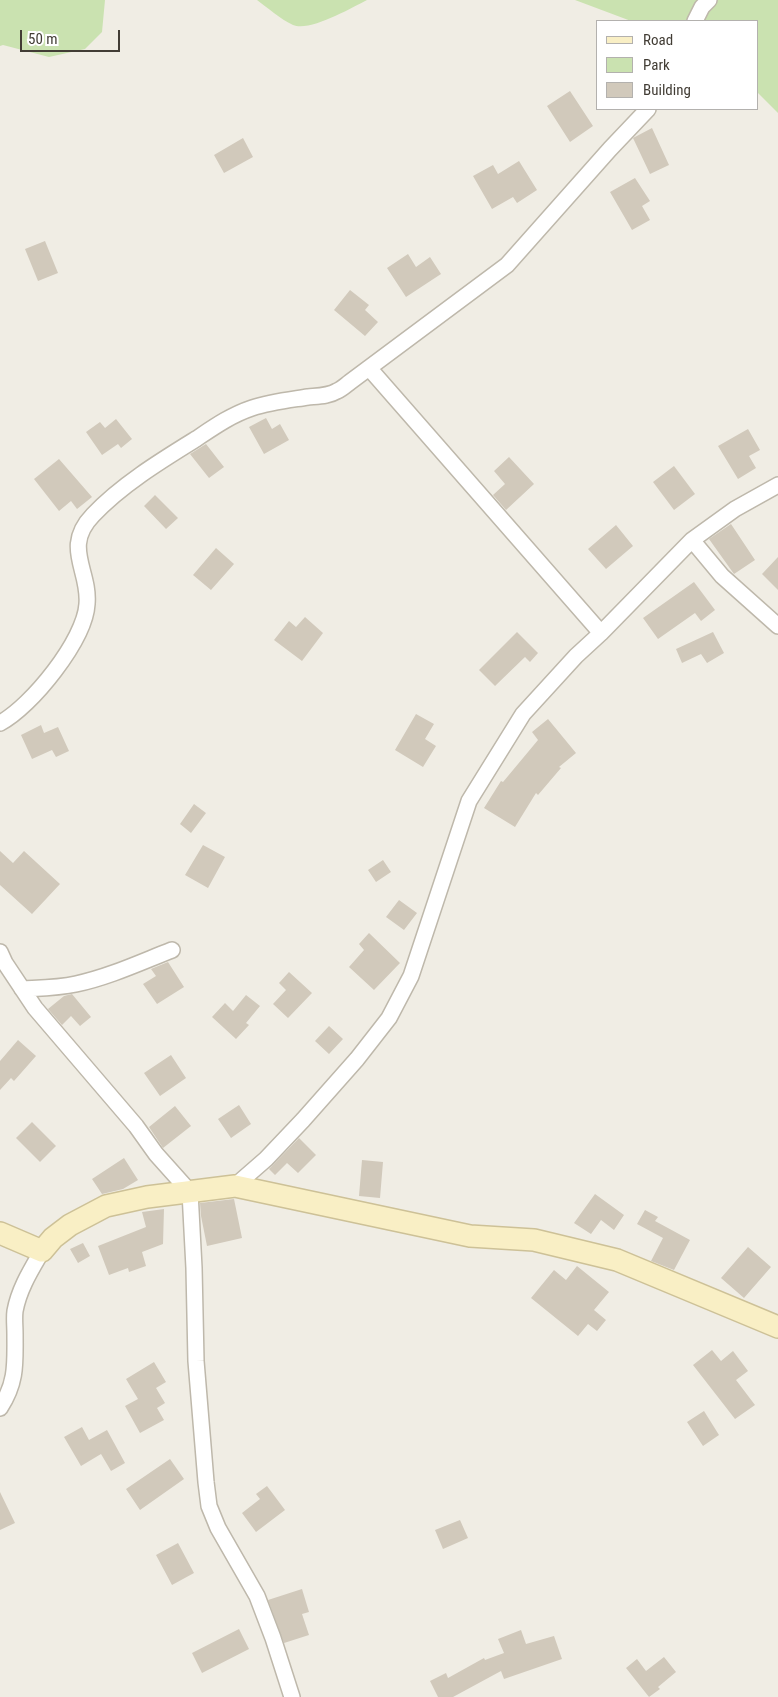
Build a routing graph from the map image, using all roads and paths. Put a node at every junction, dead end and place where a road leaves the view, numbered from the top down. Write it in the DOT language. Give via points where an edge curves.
graph roads {
  1 [pos="709,0"];
  2 [pos="696,20"];
  3 [pos="647,110"];
  4 [pos="369,368"];
  5 [pos="778,485"];
  6 [pos="692,540"];
  7 [pos="778,626"];
  8 [pos="601,633"];
  9 [pos="0,723"];
  10 [pos="172,950"];
  11 [pos="0,952"];
  12 [pos="22,989"];
  13 [pos="235,1186"];
  14 [pos="190,1192"];
  15 [pos="0,1233"];
  16 [pos="42,1251"];
  17 [pos="778,1327"];
  18 [pos="0,1408"];
  19 [pos="292,1697"];
  1 -- 2 [label="street"];
  3 -- 4 [label="street" via="507,265"];
  4 -- 8 [label="street"];
  4 -- 9 [label="street" via="329,394 284,400 223,420 124,488 92,516 77,544 88,603 84,622 55,670 26,705"];
  5 -- 6 [label="street" via="735,509"];
  6 -- 7 [label="street" via="722,576"];
  6 -- 8 [label="street"];
  8 -- 13 [label="street" via="523,714 469,801 411,976 389,1018 303,1120"];
  10 -- 12 [label="street" via="78,984"];
  11 -- 12 [label="street"];
  12 -- 14 [label="street"];
  13 -- 14 [label="street"];
  13 -- 17 [label="street" via="470,1236 534,1240 617,1260"];
  14 -- 16 [label="street" via="106,1206 70,1226"];
  14 -- 19 [label="street" via="196,1361 210,1506 226,1543 257,1596"];
  15 -- 16 [label="street"];
  16 -- 18 [label="street" via="15,1312 15,1367 8,1394"];
}
